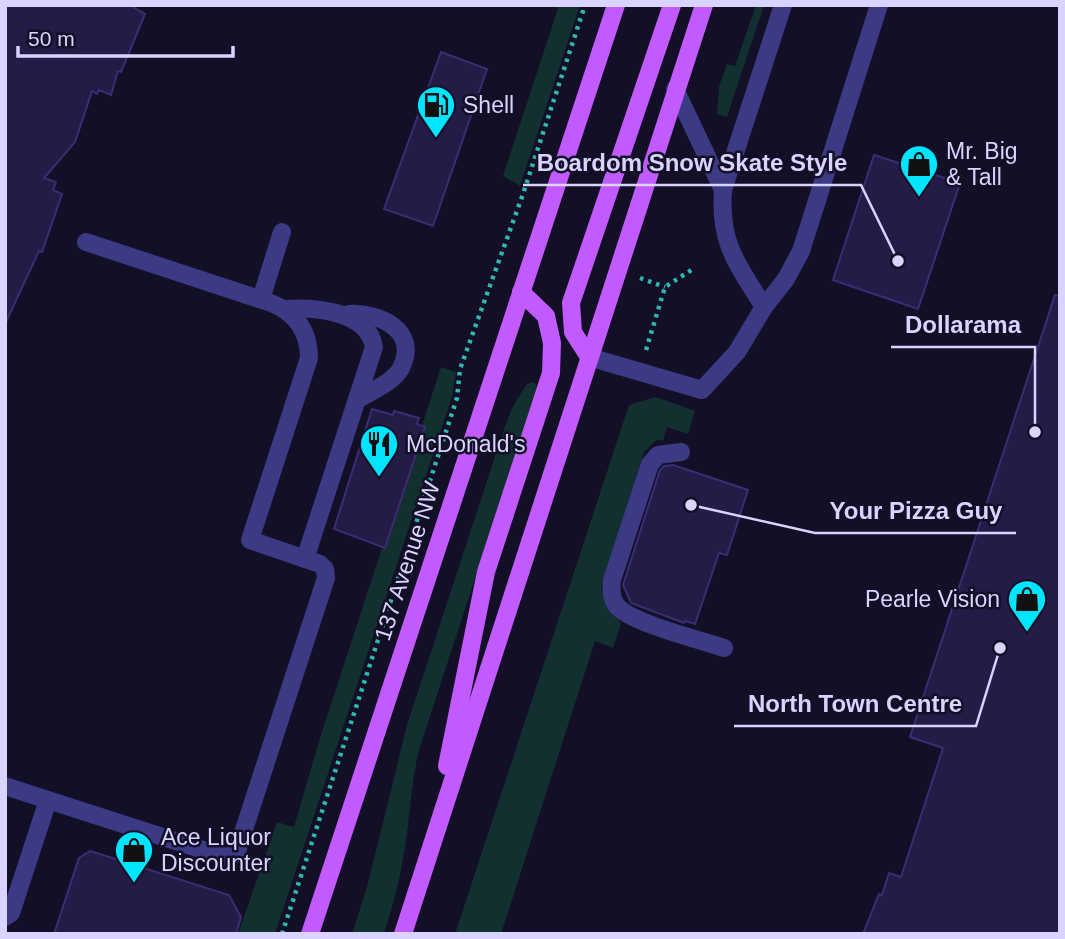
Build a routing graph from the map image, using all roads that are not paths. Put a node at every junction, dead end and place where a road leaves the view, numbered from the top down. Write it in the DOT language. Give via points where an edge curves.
graph roads {
  1 [pos="616,5"];
  2 [pos="672,5"];
  3 [pos="704,5"];
  4 [pos="783,5"];
  5 [pos="879,5"];
  6 [pos="675,89"];
  7 [pos="723,190"];
  8 [pos="282,232"];
  9 [pos="86,242"];
  10 [pos="521,292"];
  11 [pos="261,299"];
  12 [pos="764,307"];
  13 [pos="286,309"];
  14 [pos="339,315"];
  15 [pos="589,357"];
  16 [pos="357,400"];
  17 [pos="681,452"];
  18 [pos="305,559"];
  19 [pos="724,648"];
  20 [pos="5,786"];
  21 [pos="48,800"];
  22 [pos="430,852"];
  23 [pos="5,917"];
  24 [pos="310,934"];
  25 [pos="403,934"];
  1 -- 10 [label="main road, 137 Avenue NW"];
  2 -- 15 [label="main road" via="571,303 573,332"];
  3 -- 6 [label="main road"];
  4 -- 7 [label="lane"];
  5 -- 12 [label="lane" via="801,251"];
  6 -- 7 [label="lane"];
  6 -- 15 [label="main road"];
  7 -- 12 [label="lane" via="722,225 728,244"];
  8 -- 11 [label="lane"];
  9 -- 11 [label="lane"];
  10 -- 22 [label="main road" via="546,316 552,343 551,373 486,572"];
  10 -- 24 [label="main road, 137 Avenue NW"];
  11 -- 13 [label="lane"];
  12 -- 15 [label="lane" via="737,352 702,390"];
  13 -- 14 [label="lane" via="306,307"];
  13 -- 18 [label="lane" via="304,331 309,358 250,540"];
  14 -- 16 [label="lane" via="360,322 372,335 373,355"];
  14 -- 16 [label="lane" via="362,313 386,321 395,326 405,348 400,370 392,379"];
  15 -- 22 [label="main road"];
  16 -- 18 [label="lane"];
  17 -- 19 [label="lane" via="658,455 650,464 611,580 611,593 617,606 640,620"];
  18 -- 21 [label="lane" via="326,569 326,578 233,855 225,857"];
  20 -- 21 [label="lane"];
  21 -- 23 [label="lane" via="11,913"];
  22 -- 25 [label="main road"];
}
